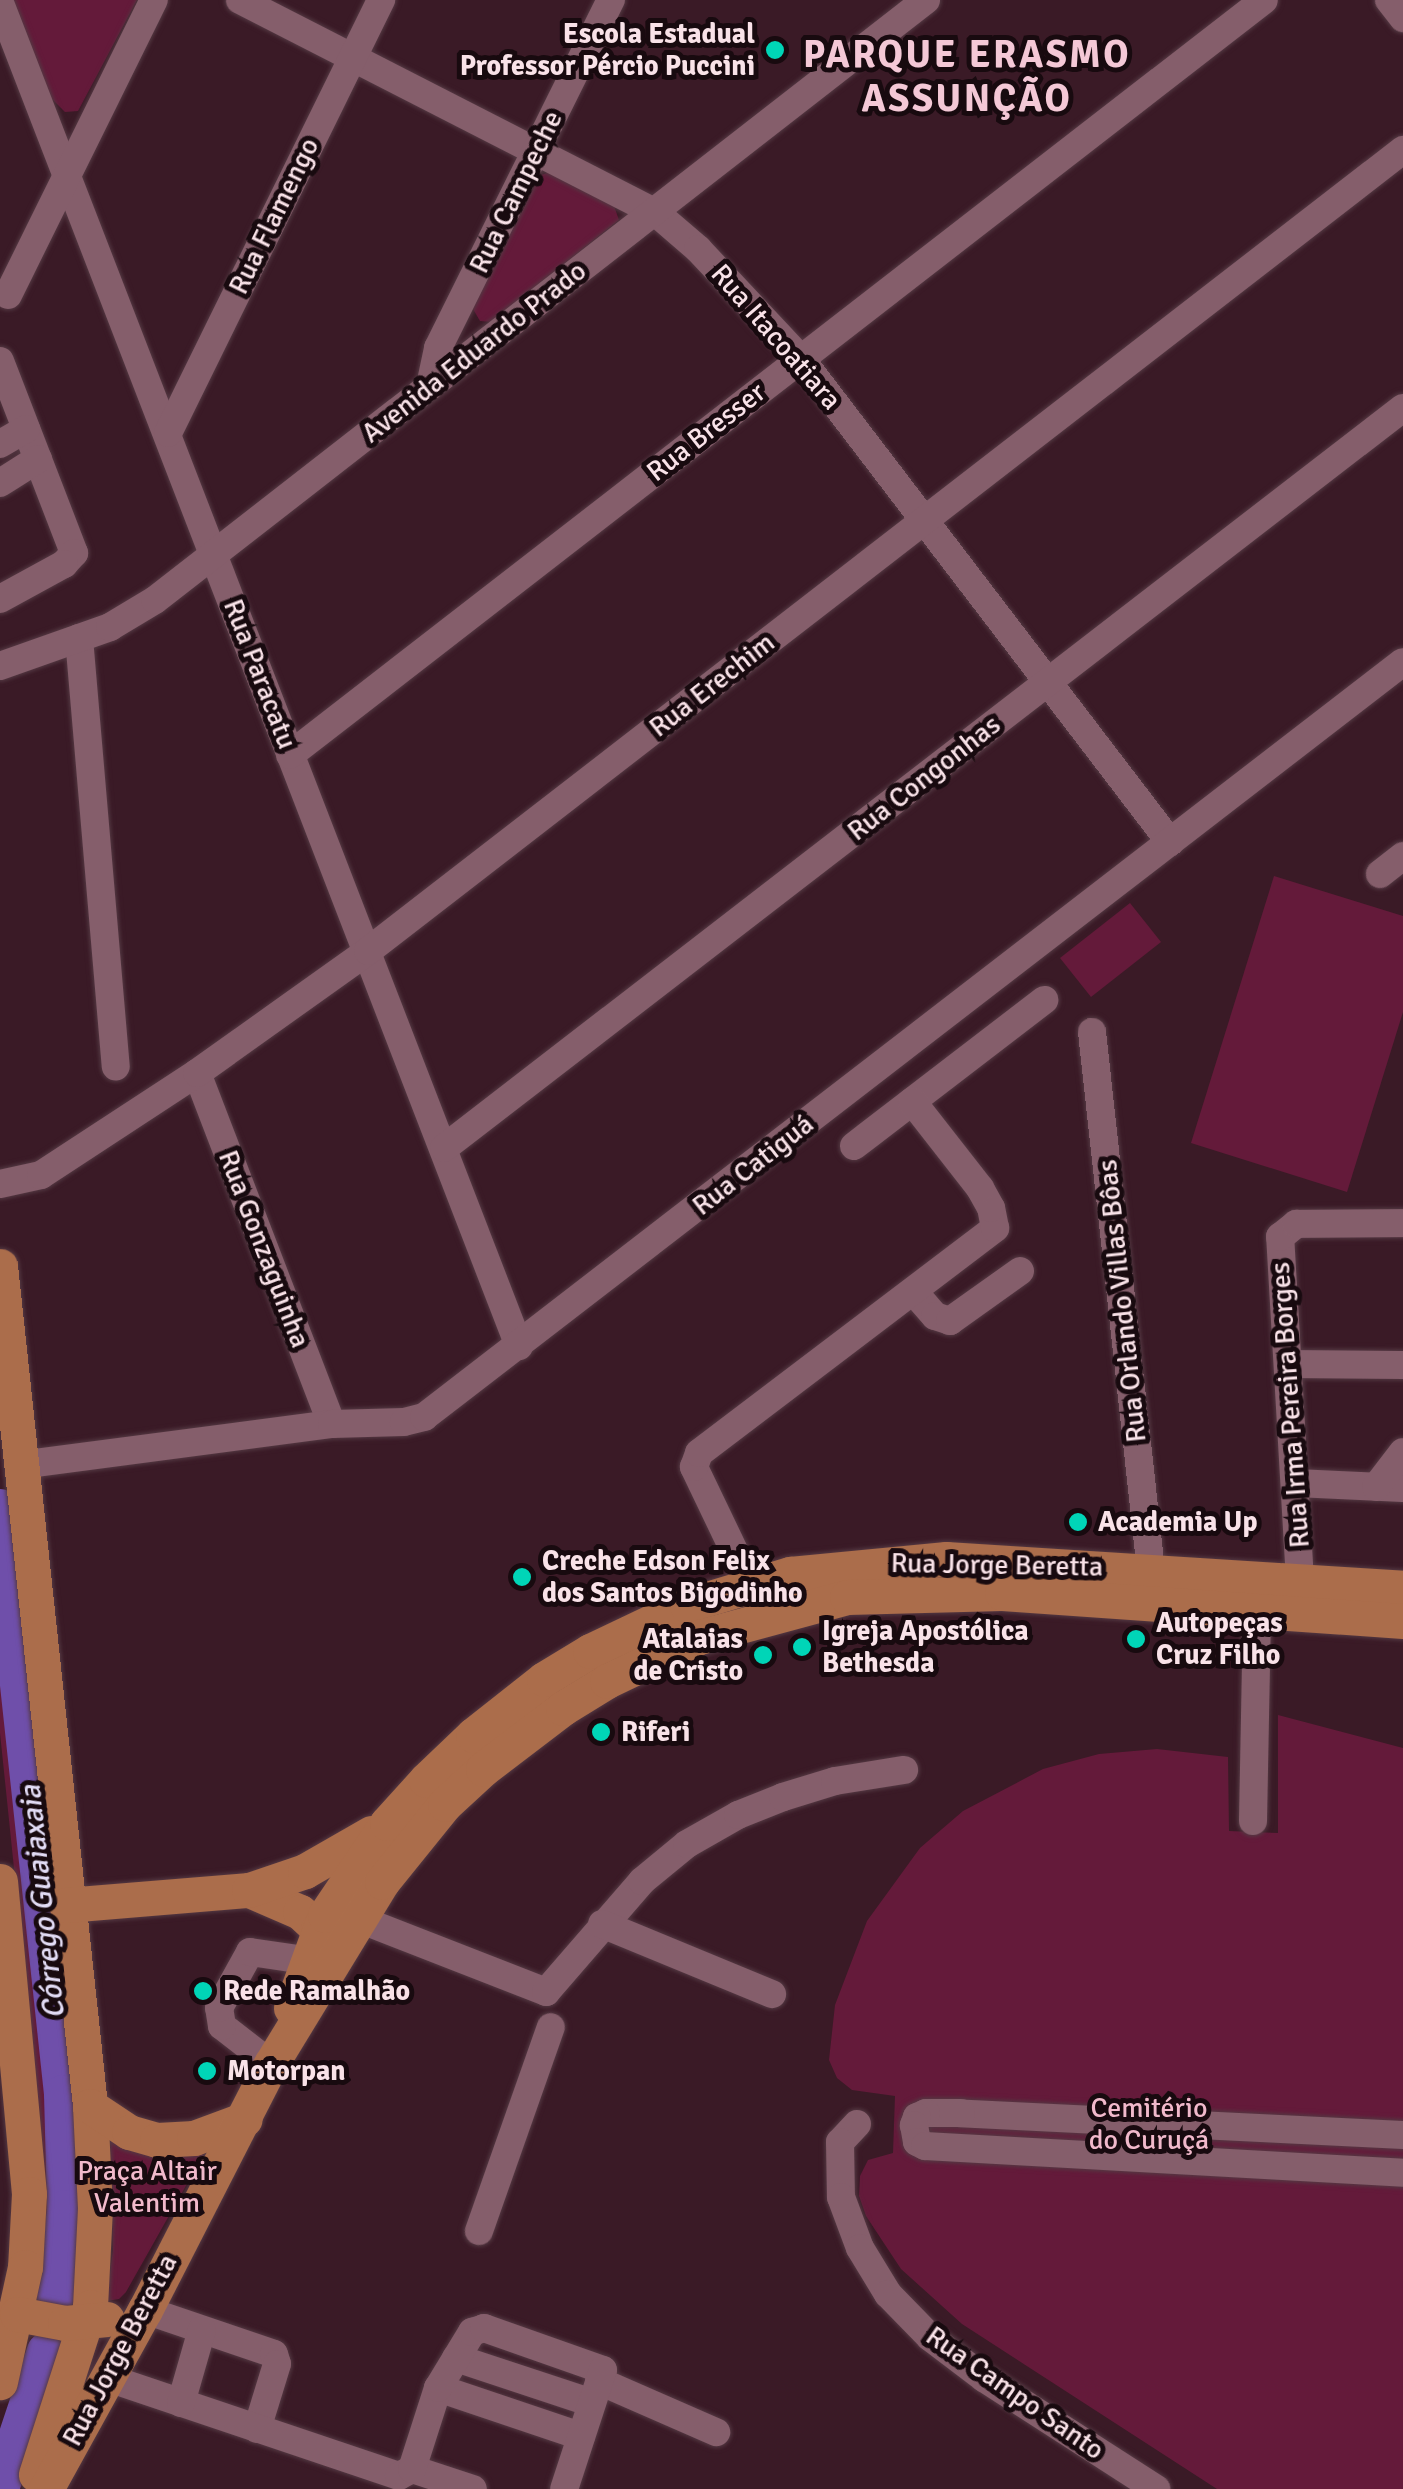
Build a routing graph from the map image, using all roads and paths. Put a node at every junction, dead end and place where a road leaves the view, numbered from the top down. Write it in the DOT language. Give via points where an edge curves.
graph roads {
  1 [pos="154,0"];
  2 [pos="240,0"];
  3 [pos="381,0"];
  4 [pos="611,0"];
  5 [pos="926,0"];
  6 [pos="1264,0"];
  7 [pos="1389,0"];
  8 [pos="0,2"];
  9 [pos="1403,18"];
  10 [pos="353,56"];
  11 [pos="537,148"];
  12 [pos="1403,150"];
  13 [pos="67,175"];
  14 [pos="655,212"];
  15 [pos="8,295"];
  16 [pos="801,359"];
  17 [pos="0,361"];
  18 [pos="430,386"];
  19 [pos="1403,408"];
  20 [pos="168,432"];
  21 [pos="23,434"];
  22 [pos="0,444"];
  23 [pos="0,461"];
  24 [pos="0,483"];
  25 [pos="925,520"];
  26 [pos="215,554"];
  27 [pos="0,598"];
  28 [pos="80,638"];
  29 [pos="1403,662"];
  30 [pos="0,666"];
  31 [pos="1045,684"];
  32 [pos="290,755"];
  33 [pos="1170,842"];
  34 [pos="1403,856"];
  35 [pos="1380,874"];
  36 [pos="368,950"];
  37 [pos="1044,1000"];
  38 [pos="1092,1032"];
  39 [pos="116,1066"];
  40 [pos="197,1074"];
  41 [pos="912,1101"];
  42 [pos="854,1146"];
  43 [pos="444,1148"];
  44 [pos="0,1184"];
  45 [pos="1403,1223"];
  46 [pos="0,1266"];
  47 [pos="1020,1271"];
  48 [pos="914,1292"];
  49 [pos="519,1346"];
  50 [pos="1288,1364"];
  51 [pos="1403,1365"];
  52 [pos="332,1424"];
  53 [pos="1403,1452"];
  54 [pos="20,1465"];
  55 [pos="1296,1483"];
  56 [pos="1390,1487"];
  57 [pos="1151,1571"];
  58 [pos="1300,1581"];
  59 [pos="750,1584"];
  60 [pos="1403,1588"];
  61 [pos="1257,1611"];
  62 [pos="1403,1621"];
  63 [pos="904,1770"];
  64 [pos="1253,1821"];
  65 [pos="388,1823"];
  66 [pos="0,1881"];
  67 [pos="249,1890"];
  68 [pos="66,1905"];
  69 [pos="358,1919"];
  70 [pos="602,1924"];
  71 [pos="312,1945"];
  72 [pos="772,1994"];
  73 [pos="551,2027"];
  74 [pos="275,2058"];
  75 [pos="90,2106"];
  76 [pos="1073,2118"];
  77 [pos="245,2119"];
  78 [pos="857,2124"];
  79 [pos="1234,2126"];
  80 [pos="1400,2135"];
  81 [pos="1072,2155"];
  82 [pos="1232,2164"];
  83 [pos="1400,2172"];
  84 [pos="480,2231"];
  85 [pos="148,2302"];
  86 [pos="8,2309"];
  87 [pos="86,2323"];
  88 [pos="202,2330"];
  89 [pos="108,2378"];
  90 [pos="0,2382"];
  91 [pos="438,2388"];
  92 [pos="596,2392"];
  93 [pos="181,2403"];
  94 [pos="257,2429"];
  95 [pos="716,2432"];
  96 [pos="582,2436"];
  97 [pos="412,2469"];
  98 [pos="31,2489"];
  99 [pos="46,2489"];
  100 [pos="472,2489"];
  101 [pos="564,2489"];
  102 [pos="1156,2489"];
  1 -- 13 [label="street"];
  2 -- 10 [label="street, Rua Itacoatiara"];
  3 -- 10 [label="street, Rua Flamengo"];
  4 -- 11 [label="street, Rua Campeche"];
  5 -- 14 [label="street, Avenida Eduardo Prado"];
  6 -- 16 [label="street, Rua Bresser"];
  7 -- 9 [label="street"];
  8 -- 13 [label="street, Rua Paracatu"];
  10 -- 11 [label="street, Rua Itacoatiara"];
  10 -- 20 [label="street, Rua Flamengo"];
  11 -- 14 [label="street, Rua Itacoatiara"];
  11 -- 18 [label="street, Rua Campeche" via="438,348"];
  12 -- 25 [label="street, Rua Erechim"];
  13 -- 15 [label="street"];
  13 -- 20 [label="street, Rua Paracatu"];
  14 -- 16 [label="street, Rua Itacoatiara"];
  14 -- 18 [label="street, Avenida Eduardo Prado"];
  16 -- 25 [label="street, Rua Itacoatiara"];
  16 -- 32 [label="street, Rua Bresser"];
  17 -- 21 [label="street"];
  18 -- 26 [label="street, Avenida Eduardo Prado"];
  19 -- 31 [label="street, Rua Congonhas"];
  20 -- 26 [label="street, Rua Paracatu"];
  21 -- 22 [label="street"];
  21 -- 23 [label="street"];
  21 -- 24 [label="street"];
  21 -- 27 [label="street" via="74,553"];
  25 -- 31 [label="street, Rua Itacoatiara"];
  25 -- 36 [label="street, Rua Erechim"];
  26 -- 28 [label="street, Avenida Eduardo Prado" via="134,615"];
  26 -- 32 [label="street, Rua Paracatu"];
  28 -- 30 [label="street, Avenida Eduardo Prado"];
  28 -- 39 [label="street"];
  29 -- 33 [label="street, Rua Catiguá"];
  31 -- 33 [label="street, Rua Itacoatiara"];
  31 -- 43 [label="street, Rua Congonhas"];
  32 -- 36 [label="street, Rua Paracatu"];
  33 -- 49 [label="street, Rua Catiguá"];
  34 -- 35 [label="street"];
  36 -- 40 [label="street, Rua Erechim"];
  36 -- 43 [label="street, Rua Paracatu"];
  37 -- 41 [label="street"];
  38 -- 57 [label="street, Rua Orlando Villas Bôas"];
  40 -- 44 [label="street, Rua Erechim" via="41,1175"];
  40 -- 52 [label="street, Rua Gonzaguinha"];
  41 -- 42 [label="street"];
  41 -- 48 [label="street" via="980,1188 996,1221 991,1234"];
  43 -- 49 [label="street, Rua Paracatu"];
  45 -- 50 [label="street, Rua Irma Pereira Borges" via="1296,1224 1283,1230"];
  46 -- 54 [label="main road"];
  47 -- 48 [label="street" via="950,1321"];
  48 -- 59 [label="street" via="695,1459"];
  49 -- 52 [label="street, Rua Catiguá" via="424,1416"];
  50 -- 51 [label="street"];
  50 -- 55 [label="street, Rua Irma Pereira Borges"];
  52 -- 54 [label="street, Rua Catiguá"];
  53 -- 56 [label="street"];
  54 -- 68 [label="main road"];
  55 -- 56 [label="street"];
  55 -- 58 [label="street, Rua Irma Pereira Borges"];
  57 -- 58 [label="main road, Rua Jorge Beretta"];
  57 -- 59 [label="main road, Rua Jorge Beretta" via="931,1559 846,1565"];
  58 -- 60 [label="main road, Rua Jorge Beretta"];
  59 -- 65 [label="main road, Rua Jorge Beretta" via="638,1626 544,1679 460,1745"];
  61 -- 62 [label="main road, Rua Jorge Beretta"];
  61 -- 64 [label="street"];
  61 -- 69 [label="main road, Rua Jorge Beretta" via="900,1592 847,1597 716,1632 607,1681 482,1769 422,1829"];
  63 -- 70 [label="street" via="835,1781 738,1815 662,1862"];
  65 -- 67 [label="main road" via="305,1871"];
  65 -- 71 [label="main road, Rua Jorge Beretta"];
  66 -- 86 [label="main road" via="28,2152 28,2231"];
  67 -- 68 [label="main road"];
  67 -- 71 [label="main road" via="285,1902"];
  68 -- 75 [label="main road"];
  69 -- 70 [label="street" via="539,1992 554,1986"];
  69 -- 74 [label="main road, Rua Jorge Beretta"];
  70 -- 72 [label="street"];
  71 -- 74 [label="main road, Rua Jorge Beretta"];
  71 -- 74 [label="street" via="250,1952 219,2008 222,2026"];
  73 -- 84 [label="street"];
  74 -- 77 [label="main road, Rua Jorge Beretta"];
  75 -- 77 [label="main road" via="156,2140 194,2138"];
  75 -- 87 [label="main road" via="95,2253"];
  76 -- 79 [label="street"];
  76 -- 81 [label="street"];
  76 -- 81 [label="street" via="926,2113 914,2124 917,2142 925,2146"];
  77 -- 85 [label="main road, Rua Jorge Beretta"];
  78 -- 102 [label="street, Rua Campo Santo" via="840,2142 841,2197 860,2248 888,2294 984,2378"];
  79 -- 80 [label="street"];
  79 -- 82 [label="street"];
  80 -- 83 [label="street"];
  81 -- 82 [label="street"];
  82 -- 83 [label="street"];
  85 -- 87 [label="main road"];
  85 -- 88 [label="street"];
  85 -- 89 [label="main road, Rua Jorge Beretta"];
  86 -- 87 [label="main road"];
  86 -- 90 [label="main road"];
  87 -- 98 [label="main road"];
  88 -- 93 [label="street"];
  88 -- 94 [label="street" via="277,2359"];
  89 -- 93 [label="street"];
  89 -- 99 [label="main road, Rua Jorge Beretta"];
  91 -- 92 [label="street" via="456,2358"];
  91 -- 96 [label="street"];
  91 -- 97 [label="street"];
  92 -- 95 [label="street"];
  92 -- 96 [label="street"];
  93 -- 94 [label="street"];
  94 -- 97 [label="street" via="398,2476"];
  96 -- 101 [label="street"];
  97 -- 100 [label="street"];
}
